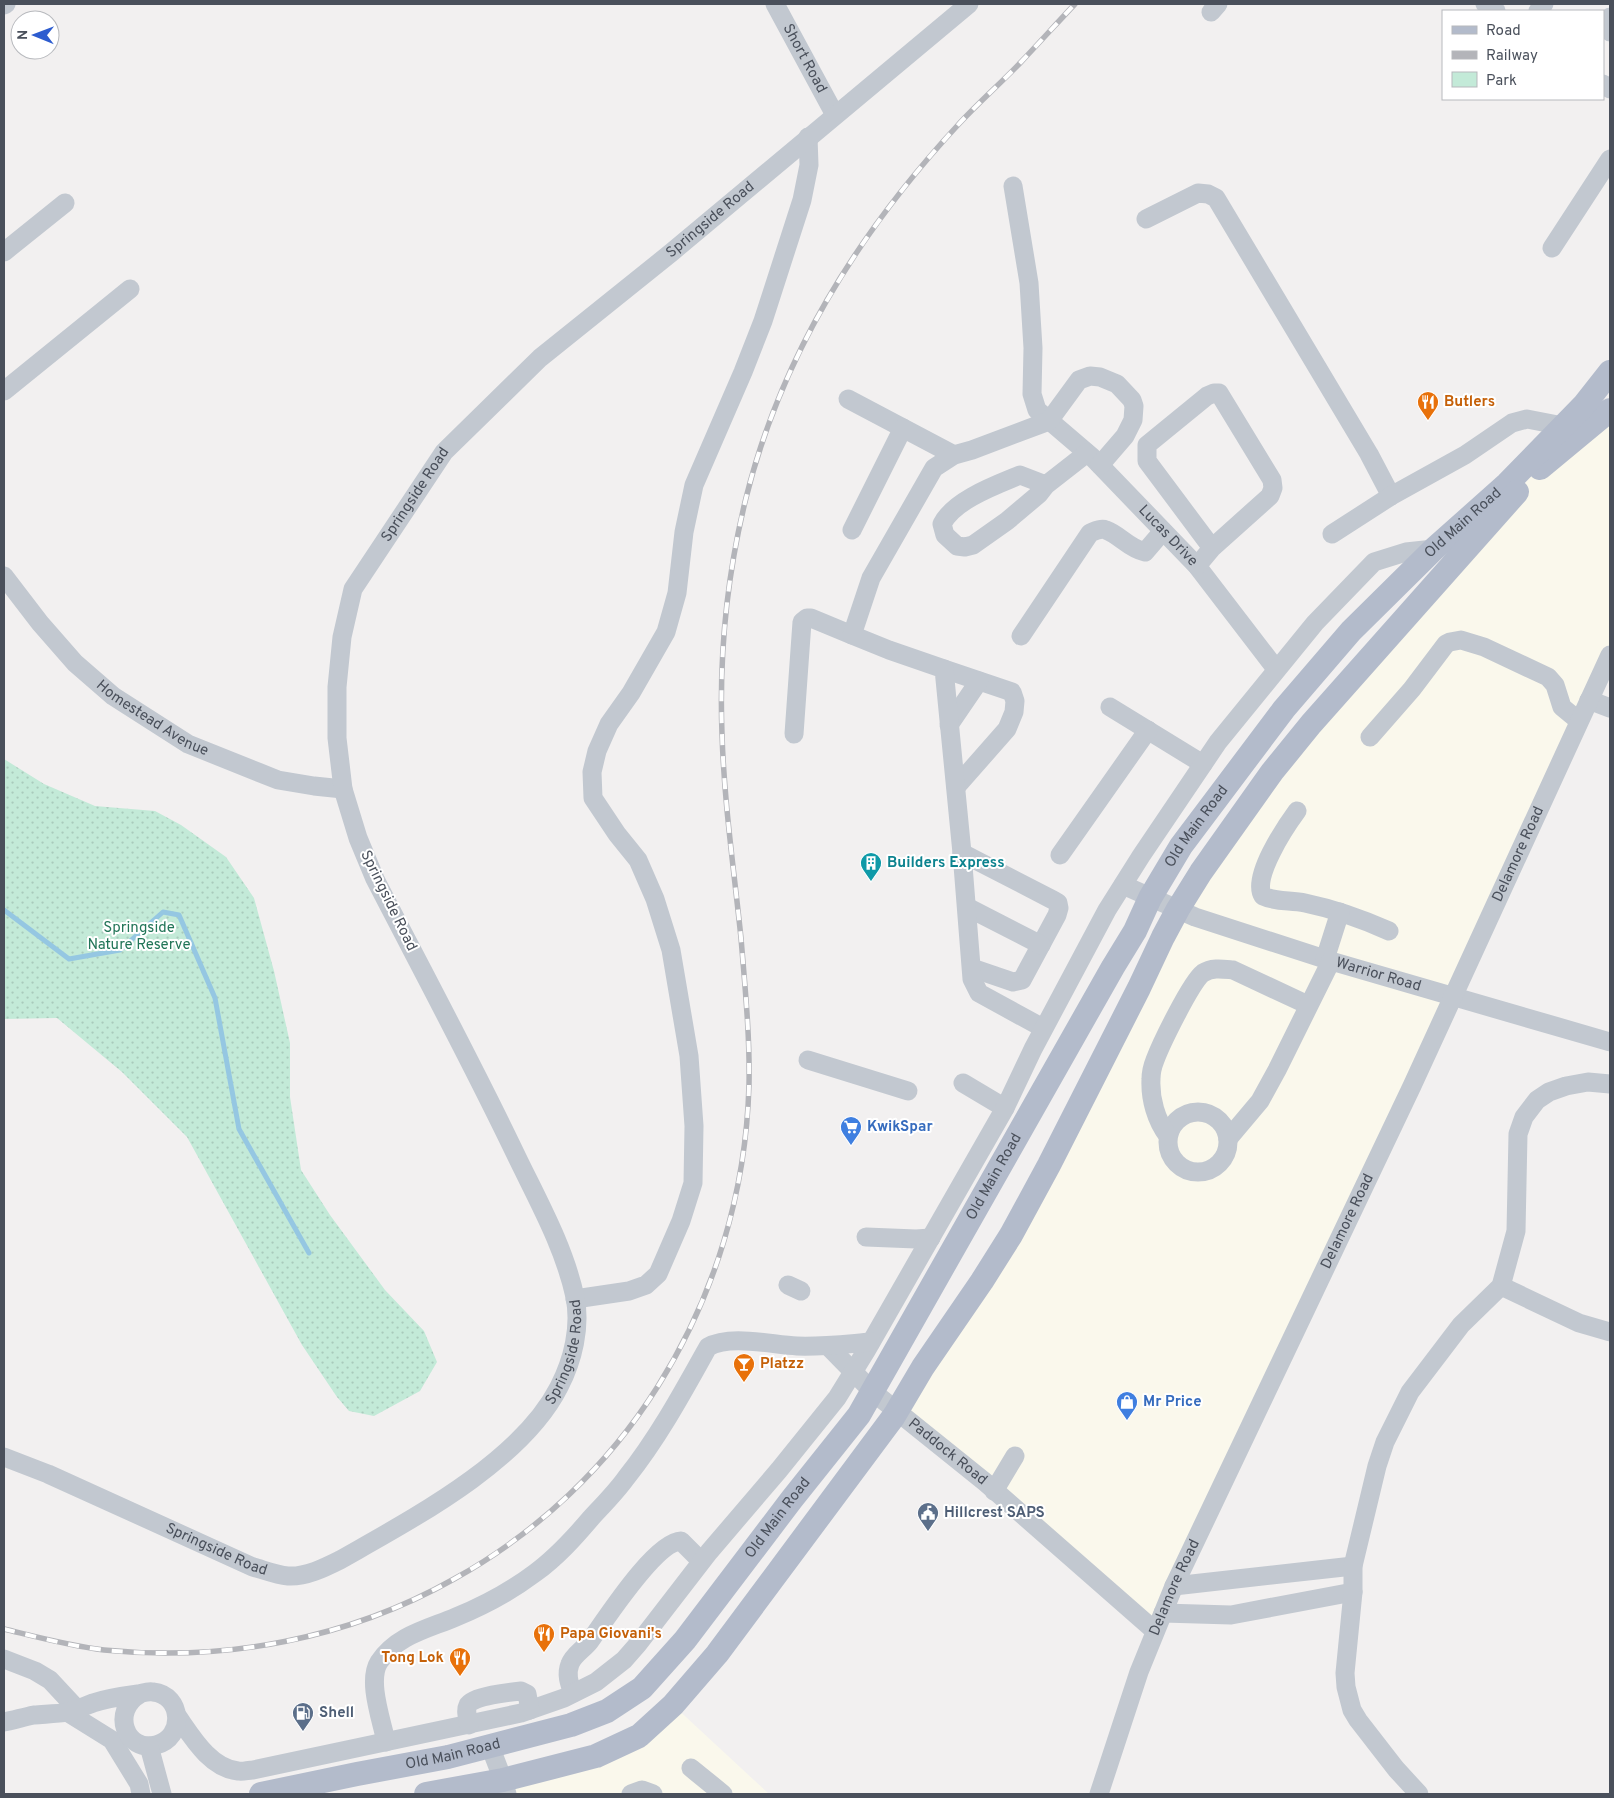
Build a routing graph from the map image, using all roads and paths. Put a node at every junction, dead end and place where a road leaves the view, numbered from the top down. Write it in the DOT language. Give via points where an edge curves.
graph roads {
  1 [pos="775,4"];
  2 [pos="969,4"];
  3 [pos="1610,17"];
  4 [pos="1610,32"];
  5 [pos="835,115"];
  6 [pos="808,137"];
  7 [pos="1610,159"];
  8 [pos="1013,186"];
  9 [pos="65,203"];
  10 [pos="1146,219"];
  11 [pos="1552,248"];
  12 [pos="4,252"];
  13 [pos="130,289"];
  14 [pos="1610,372"];
  15 [pos="4,391"];
  16 [pos="848,399"];
  17 [pos="1610,410"];
  18 [pos="1047,419"];
  19 [pos="1563,426"];
  20 [pos="903,428"];
  21 [pos="954,455"];
  22 [pos="1094,459"];
  23 [pos="1046,485"];
  24 [pos="1391,496"];
  25 [pos="852,530"];
  26 [pos="1163,532"];
  27 [pos="1332,534"];
  28 [pos="1212,548"];
  29 [pos="1434,549"];
  30 [pos="1196,566"];
  31 [pos="4,576"];
  32 [pos="852,635"];
  33 [pos="1021,636"];
  34 [pos="1610,655"];
  35 [pos="944,669"];
  36 [pos="1276,669"];
  37 [pos="978,681"];
  38 [pos="1589,700"];
  39 [pos="1110,707"];
  40 [pos="1610,708"];
  41 [pos="1580,721"];
  42 [pos="949,725"];
  43 [pos="1148,730"];
  44 [pos="794,734"];
  45 [pos="1370,737"];
  46 [pos="1203,764"];
  47 [pos="956,788"];
  48 [pos="343,789"];
  49 [pos="1297,811"];
  50 [pos="962,854"];
  51 [pos="1060,856"];
  52 [pos="1123,885"];
  53 [pos="1150,898"];
  54 [pos="967,907"];
  55 [pos="1178,909"];
  56 [pos="1340,912"];
  57 [pos="1389,931"];
  58 [pos="1040,944"];
  59 [pos="1328,960"];
  60 [pos="972,968"];
  61 [pos="1453,995"];
  62 [pos="1308,1005"];
  63 [pos="1043,1028"];
  64 [pos="1610,1042"];
  65 [pos="808,1060"];
  66 [pos="963,1083"];
  67 [pos="1610,1084"];
  68 [pos="908,1091"];
  69 [pos="1005,1108"];
  70 [pos="1168,1136"];
  71 [pos="1228,1139"];
  72 [pos="866,1237"];
  73 [pos="931,1238"];
  74 [pos="1501,1286"];
  75 [pos="575,1299"];
  76 [pos="1610,1332"];
  77 [pos="871,1342"];
  78 [pos="828,1346"];
  79 [pos="853,1372"];
  80 [pos="874,1392"];
  81 [pos="898,1411"];
  82 [pos="1014,1456"];
  83 [pos="4,1457"];
  84 [pos="994,1491"];
  85 [pos="702,1561"];
  86 [pos="1353,1566"];
  87 [pos="1174,1586"];
  88 [pos="1353,1592"];
  89 [pos="1164,1613"];
  90 [pos="1155,1631"];
  91 [pos="4,1659"];
  92 [pos="140,1694"];
  93 [pos="573,1694"];
  94 [pos="72,1711"];
  95 [pos="178,1717"];
  96 [pos="4,1722"];
  97 [pos="126,1730"];
  98 [pos="386,1742"];
  99 [pos="148,1745"];
  100 [pos="490,1746"];
  101 [pos="202,1751"];
  102 [pos="690,1774"];
  103 [pos="505,1787"];
  104 [pos="140,1789"];
  105 [pos="162,1794"];
  106 [pos="261,1794"];
  107 [pos="426,1794"];
  108 [pos="631,1794"];
  109 [pos="653,1794"];
  110 [pos="723,1794"];
  111 [pos="1100,1794"];
  112 [pos="1419,1794"];
  1 -- 5 [label="street, Short Road"];
  2 -- 5 [label="street, Springside Road"];
  3 -- 4 [label="street"];
  5 -- 6 [label="street, Springside Road"];
  6 -- 48 [label="street, Springside Road" via="540,358 444,452 353,589 342,637 337,687 337,738"];
  6 -- 75 [label="street" via="809,165 802,200 763,321 694,485 684,532 677,593 666,632 609,724 592,772 594,798 638,860 655,899 671,950 689,1056 694,1126 693,1183 658,1274 646,1285 629,1291"];
  7 -- 11 [label="street"];
  8 -- 18 [label="street" via="1029,283 1032,394 1037,410"];
  9 -- 12 [label="street"];
  10 -- 24 [label="street" via="1198,193 1216,198"];
  13 -- 15 [label="street"];
  14 -- 19 [label="main road, Old Main Road"];
  16 -- 20 [label="street"];
  17 -- 55 [label="main road, Old Main Road" via="1534,473 1317,717 1272,772"];
  18 -- 21 [label="street"];
  18 -- 22 [label="street, Lucas Drive"];
  18 -- 22 [label="street" via="1082,378 1100,376 1117,384 1132,400 1135,412 1125,436"];
  19 -- 24 [label="street" via="1527,419 1512,423 1465,455"];
  19 -- 29 [label="main road, Old Main Road" via="1507,484"];
  20 -- 21 [label="street"];
  20 -- 25 [label="street"];
  21 -- 32 [label="street" via="934,468 904,518 871,578"];
  22 -- 23 [label="street"];
  22 -- 26 [label="street, Lucas Drive"];
  23 -- 23 [label="street" via="1020,475 962,502 946,516 942,524 945,535 957,546 973,545"];
  24 -- 27 [label="street"];
  26 -- 30 [label="street, Lucas Drive"];
  26 -- 33 [label="street" via="1145,552 1135,550 1106,530 1090,533"];
  28 -- 28 [label="street" via="1270,496 1273,488 1272,480 1219,393 1207,396 1147,445 1146,453 1146,461"];
  28 -- 30 [label="street"];
  29 -- 36 [label="street" via="1406,552 1374,562"];
  29 -- 53 [label="main road, Old Main Road" via="1351,631 1284,709 1181,846"];
  30 -- 36 [label="street, Lucas Drive"];
  31 -- 48 [label="street, Homestead Avenue" via="75,664 113,696 172,734 188,744 278,780"];
  32 -- 35 [label="street"];
  32 -- 44 [label="street" via="811,618 802,622"];
  34 -- 38 [label="street, Delamore Road"];
  35 -- 37 [label="street"];
  35 -- 42 [label="street"];
  36 -- 46 [label="street"];
  37 -- 42 [label="street"];
  37 -- 47 [label="street" via="1012,692 1014,712 1007,729"];
  38 -- 40 [label="street"];
  38 -- 41 [label="street, Delamore Road"];
  39 -- 43 [label="street"];
  41 -- 45 [label="street" via="1562,707 1556,685 1548,677 1484,647 1461,640 1446,644"];
  41 -- 61 [label="street, Delamore Road"];
  42 -- 47 [label="street"];
  43 -- 46 [label="street"];
  43 -- 51 [label="street"];
  46 -- 52 [label="street"];
  47 -- 50 [label="street"];
  48 -- 75 [label="street, Springside Road" via="358,838 376,879 548,1221"];
  49 -- 56 [label="street" via="1279,837 1263,874 1260,892 1269,898 1303,902"];
  50 -- 54 [label="street"];
  50 -- 58 [label="street" via="1058,903 1057,915"];
  52 -- 53 [label="street, Warrior Road"];
  52 -- 63 [label="street"];
  53 -- 55 [label="street, Warrior Road"];
  53 -- 80 [label="main road, Old Main Road" via="1136,931 1112,967"];
  54 -- 58 [label="street"];
  54 -- 60 [label="street"];
  55 -- 59 [label="street, Warrior Road"];
  55 -- 81 [label="main road, Old Main Road" via="1011,1235 923,1367"];
  56 -- 57 [label="street"];
  56 -- 59 [label="street"];
  58 -- 60 [label="street" via="1022,980 1013,982"];
  59 -- 61 [label="street, Warrior Road"];
  59 -- 62 [label="street"];
  60 -- 63 [label="street" via="972,979 979,993"];
  61 -- 64 [label="street, Warrior Road"];
  61 -- 87 [label="street, Delamore Road"];
  62 -- 70 [label="street" via="1233,970 1219,968 1203,973 1177,1013 1154,1061 1151,1078 1156,1114"];
  62 -- 71 [label="street" via="1260,1101"];
  63 -- 69 [label="street"];
  65 -- 68 [label="street"];
  66 -- 69 [label="street"];
  67 -- 74 [label="street" via="1588,1082 1549,1092 1537,1100 1524,1117 1518,1134 1516,1231"];
  69 -- 73 [label="street"];
  70 -- 71 [label="street" via="1183,1115 1199,1111 1222,1123"];
  70 -- 71 [label="street" via="1174,1160 1196,1172 1213,1168 1220,1162 1225,1156"];
  72 -- 73 [label="street"];
  73 -- 77 [label="street"];
  74 -- 76 [label="street" via="1578,1323"];
  74 -- 86 [label="street" via="1461,1325 1410,1392 1377,1466"];
  75 -- 83 [label="street, Springside Road" via="576,1337 571,1355 559,1387 531,1427 496,1460 446,1497 323,1569 288,1576 253,1567"];
  77 -- 78 [label="street"];
  77 -- 79 [label="street"];
  78 -- 79 [label="street, Paddock Road"];
  78 -- 98 [label="street" via="734,1341 708,1347 681,1396 626,1478 565,1549 510,1590 412,1634 382,1657 375,1671 374,1684"];
  79 -- 80 [label="street, Paddock Road"];
  79 -- 85 [label="street" via="837,1398"];
  80 -- 81 [label="street, Paddock Road"];
  80 -- 100 [label="main road, Old Main Road" via="860,1415 685,1640 642,1688 584,1720"];
  81 -- 84 [label="street, Paddock Road"];
  81 -- 103 [label="main road, Old Main Road" via="717,1654 673,1705 639,1736 596,1756"];
  82 -- 84 [label="street"];
  84 -- 90 [label="street, Paddock Road"];
  85 -- 93 [label="street" via="624,1660 596,1682"];
  85 -- 93 [label="street" via="681,1541 671,1543 658,1554 572,1660 568,1676"];
  86 -- 87 [label="street"];
  86 -- 88 [label="street"];
  87 -- 89 [label="street, Delamore Road"];
  88 -- 89 [label="street" via="1231,1614"];
  88 -- 112 [label="street" via="1345,1673 1352,1710"];
  89 -- 90 [label="street, Delamore Road"];
  90 -- 111 [label="street, Delamore Road"];
  91 -- 94 [label="street" via="50,1680"];
  92 -- 94 [label="street" via="94,1702"];
  92 -- 95 [label="street" via="153,1692 165,1696 174,1705"];
  92 -- 97 [label="street" via="125,1709"];
  93 -- 98 [label="street" via="530,1710"];
  94 -- 96 [label="street"];
  94 -- 97 [label="street"];
  94 -- 104 [label="street" via="112,1740"];
  95 -- 99 [label="street" via="177,1726 165,1742"];
  95 -- 101 [label="street"];
  97 -- 99 [label="street" via="131,1738"];
  98 -- 101 [label="street" via="239,1772 227,1769"];
  99 -- 101 [label="street"];
  99 -- 104 [label="street" via="141,1762"];
  99 -- 105 [label="street"];
  100 -- 103 [label="street"];
  100 -- 106 [label="main road, Old Main Road" via="448,1758"];
  102 -- 110 [label="street"];
  103 -- 107 [label="main road, Old Main Road"];
  108 -- 109 [label="street" via="642,1790"];
}
